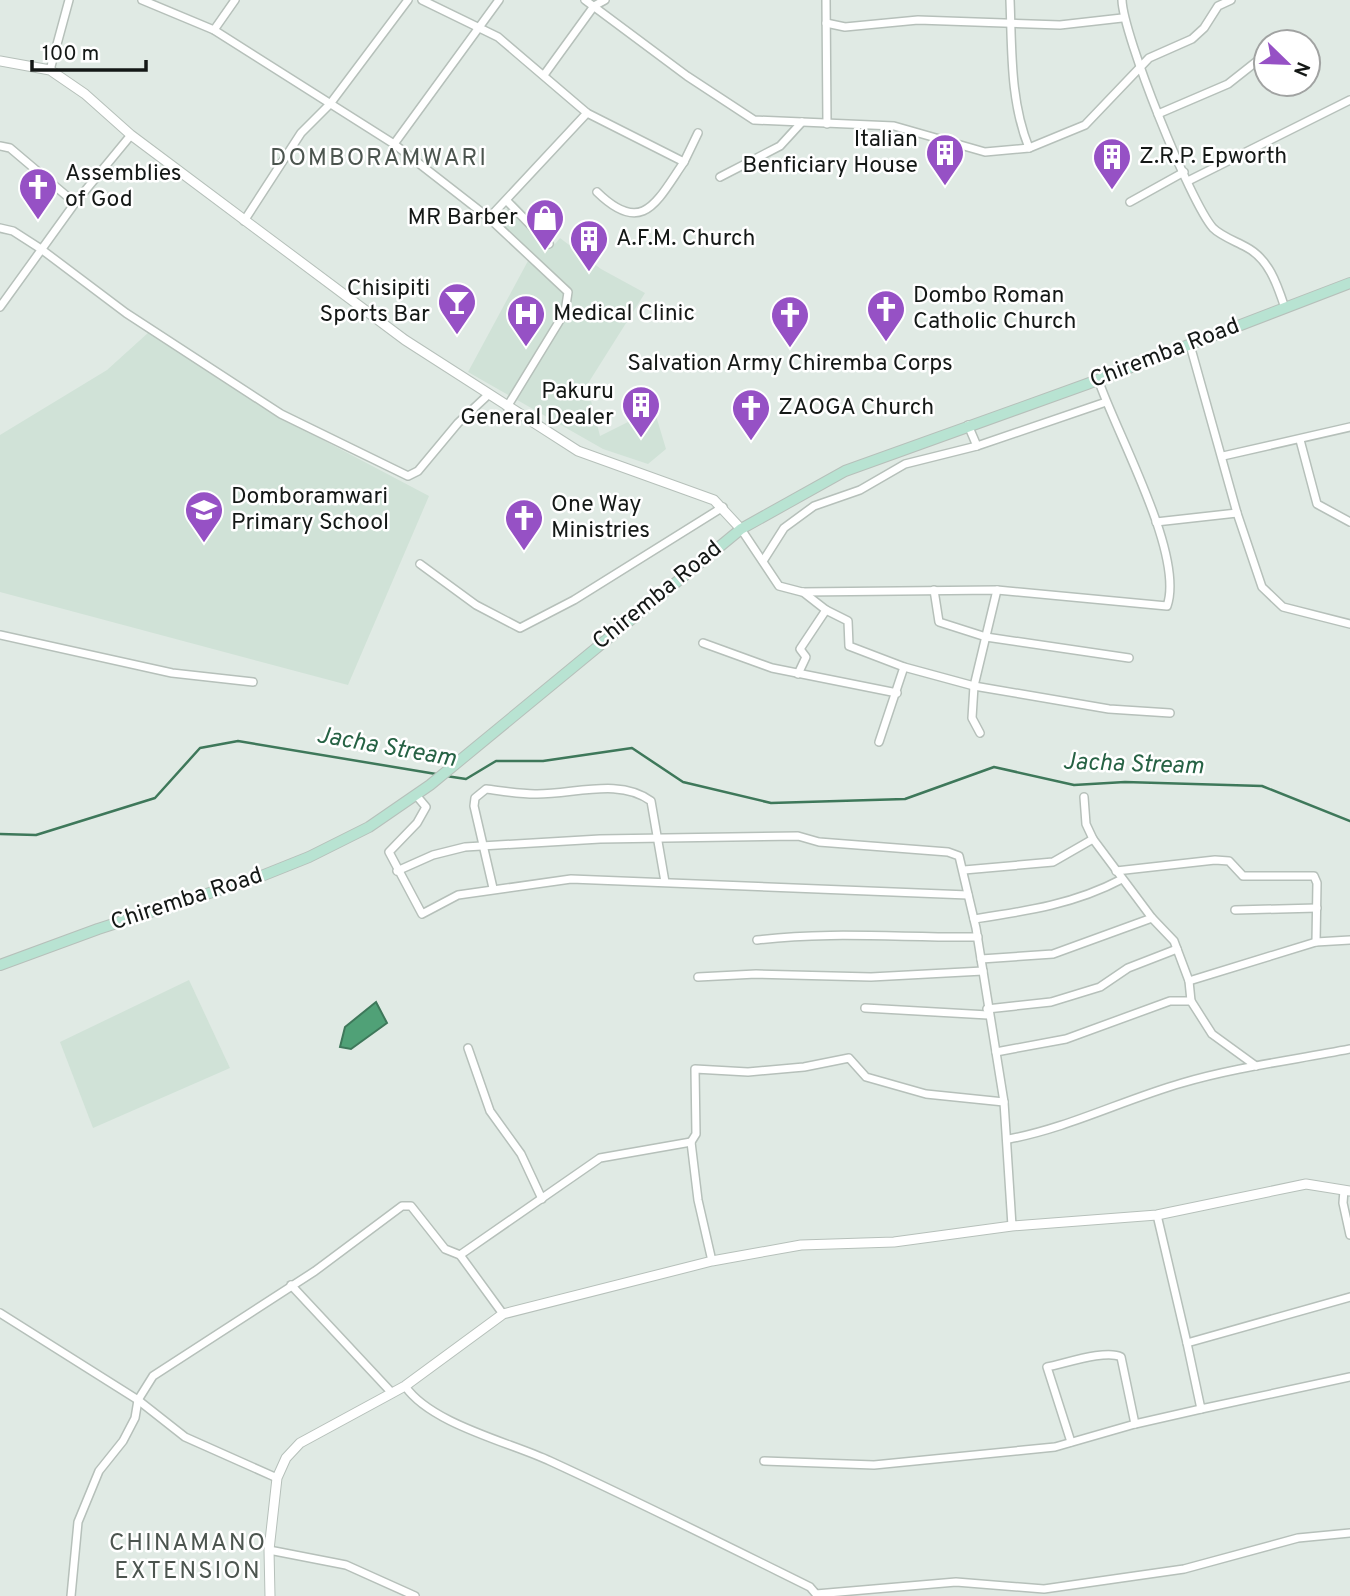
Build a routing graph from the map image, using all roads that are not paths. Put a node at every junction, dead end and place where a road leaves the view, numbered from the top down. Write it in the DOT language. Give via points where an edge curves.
graph roads {
  1 [pos="69,0"];
  2 [pos="142,0"];
  3 [pos="235,0"];
  4 [pos="408,0"];
  5 [pos="422,0"];
  6 [pos="499,0"];
  7 [pos="585,0"];
  8 [pos="605,0"];
  9 [pos="826,0"];
  10 [pos="1010,0"];
  11 [pos="1122,0"];
  12 [pos="1231,0"];
  13 [pos="1218,3"];
  14 [pos="594,6"];
  15 [pos="1122,18"];
  16 [pos="826,23"];
  17 [pos="1011,23"];
  18 [pos="479,28"];
  19 [pos="214,30"];
  20 [pos="0,61"];
  21 [pos="1252,65"];
  22 [pos="1141,66"];
  23 [pos="50,70"];
  24 [pos="544,75"];
  25 [pos="1350,100"];
  26 [pos="330,104"];
  27 [pos="587,113"];
  28 [pos="1158,114"];
  29 [pos="802,122"];
  30 [pos="827,124"];
  31 [pos="698,133"];
  32 [pos="131,135"];
  33 [pos="394,144"];
  34 [pos="0,146"];
  35 [pos="1029,148"];
  36 [pos="684,162"];
  37 [pos="1184,172"];
  38 [pos="720,177"];
  39 [pos="1188,181"];
  40 [pos="597,192"];
  41 [pos="507,201"];
  42 [pos="1130,202"];
  43 [pos="75,203"];
  44 [pos="489,218"];
  45 [pos="244,221"];
  46 [pos="0,228"];
  47 [pos="549,244"];
  48 [pos="41,249"];
  49 [pos="1350,283"];
  50 [pos="2,301"];
  51 [pos="1285,308"];
  52 [pos="1190,345"];
  53 [pos="1098,379"];
  54 [pos="488,395"];
  55 [pos="1105,402"];
  56 [pos="507,407"];
  57 [pos="968,425"];
  58 [pos="1350,427"];
  59 [pos="1300,440"];
  60 [pos="977,446"];
  61 [pos="1223,456"];
  62 [pos="723,507"];
  63 [pos="1237,513"];
  64 [pos="1156,522"];
  65 [pos="1350,522"];
  66 [pos="741,529"];
  67 [pos="763,561"];
  68 [pos="419,564"];
  69 [pos="934,590"];
  70 [pos="997,590"];
  71 [pos="802,592"];
  72 [pos="826,610"];
  73 [pos="1350,624"];
  74 [pos="0,635"];
  75 [pos="986,637"];
  76 [pos="703,643"];
  77 [pos="1129,658"];
  78 [pos="904,667"];
  79 [pos="798,674"];
  80 [pos="253,681"];
  81 [pos="974,686"];
  82 [pos="897,692"];
  83 [pos="1170,713"];
  84 [pos="980,733"];
  85 [pos="879,742"];
  86 [pos="416,795"];
  87 [pos="1084,797"];
  88 [pos="657,839"];
  89 [pos="1093,839"];
  90 [pos="483,845"];
  91 [pos="964,870"];
  92 [pos="397,871"];
  93 [pos="1116,871"];
  94 [pos="1122,879"];
  95 [pos="665,882"];
  96 [pos="493,888"];
  97 [pos="968,895"];
  98 [pos="1317,908"];
  99 [pos="1235,910"];
  100 [pos="1152,918"];
  101 [pos="975,919"];
  102 [pos="978,937"];
  103 [pos="757,940"];
  104 [pos="1350,940"];
  105 [pos="1316,942"];
  106 [pos="1177,949"];
  107 [pos="981,959"];
  108 [pos="0,965"];
  109 [pos="983,971"];
  110 [pos="698,977"];
  111 [pos="1189,981"];
  112 [pos="1191,1001"];
  113 [pos="864,1008"];
  114 [pos="988,1012"];
  115 [pos="468,1048"];
  116 [pos="1350,1049"];
  117 [pos="996,1052"];
  118 [pos="1257,1067"];
  119 [pos="1004,1102"];
  120 [pos="1009,1139"];
  121 [pos="691,1142"];
  122 [pos="1347,1190"];
  123 [pos="542,1199"];
  124 [pos="1157,1214"];
  125 [pos="1012,1226"];
  126 [pos="1350,1235"];
  127 [pos="460,1255"];
  128 [pos="712,1261"];
  129 [pos="291,1285"];
  130 [pos="1350,1297"];
  131 [pos="0,1313"];
  132 [pos="503,1314"];
  133 [pos="1187,1343"];
  134 [pos="1350,1377"];
  135 [pos="405,1387"];
  136 [pos="392,1393"];
  137 [pos="138,1401"];
  138 [pos="1200,1409"];
  139 [pos="1135,1424"];
  140 [pos="1071,1442"];
  141 [pos="764,1461"];
  142 [pos="277,1478"];
  143 [pos="1350,1533"];
  144 [pos="269,1549"];
  145 [pos="816,1595"];
  146 [pos="71,1596"];
  147 [pos="270,1596"];
  148 [pos="415,1596"];
  1 -- 23 [label="street"];
  2 -- 19 [label="street"];
  3 -- 19 [label="street"];
  4 -- 26 [label="street"];
  5 -- 18 [label="street"];
  6 -- 18 [label="street"];
  7 -- 14 [label="street"];
  8 -- 14 [label="street"];
  9 -- 16 [label="street"];
  10 -- 17 [label="street"];
  11 -- 15 [label="street"];
  12 -- 13 [label="street"];
  13 -- 22 [label="street" via="1192,39"];
  14 -- 24 [label="street"];
  14 -- 29 [label="street" via="754,120"];
  15 -- 17 [label="street"];
  15 -- 22 [label="street"];
  16 -- 17 [label="street" via="845,27 918,20"];
  16 -- 30 [label="street"];
  17 -- 35 [label="street" via="1019,123"];
  18 -- 24 [label="street" via="498,37"];
  18 -- 33 [label="street"];
  19 -- 26 [label="street"];
  20 -- 23 [label="street"];
  21 -- 28 [label="street" via="1228,84"];
  22 -- 28 [label="street"];
  22 -- 35 [label="street" via="1085,125"];
  23 -- 32 [label="street"];
  24 -- 27 [label="street"];
  25 -- 39 [label="street"];
  26 -- 33 [label="street"];
  26 -- 45 [label="street" via="301,134"];
  27 -- 36 [label="street"];
  27 -- 41 [label="street"];
  28 -- 37 [label="street"];
  29 -- 30 [label="street"];
  29 -- 38 [label="street" via="780,146"];
  30 -- 35 [label="street" via="894,126 985,152"];
  31 -- 36 [label="street"];
  32 -- 43 [label="street"];
  32 -- 45 [label="street"];
  33 -- 44 [label="street"];
  34 -- 43 [label="street" via="10,148"];
  36 -- 40 [label="street" via="654,208 636,214 615,210"];
  37 -- 39 [label="street"];
  37 -- 42 [label="street"];
  39 -- 51 [label="street" via="1211,226 1261,258 1275,278"];
  41 -- 44 [label="street"];
  41 -- 47 [label="street"];
  43 -- 48 [label="street"];
  44 -- 56 [label="street" via="568,292 565,312"];
  45 -- 54 [label="street"];
  46 -- 48 [label="street"];
  48 -- 50 [label="street"];
  48 -- 54 [label="street" via="126,313 281,414 408,476 418,471"];
  49 -- 51 [label="main road, Chiremba Road"];
  51 -- 52 [label="main road, Chiremba Road"];
  52 -- 53 [label="main road, Chiremba Road"];
  52 -- 61 [label="street"];
  53 -- 55 [label="street"];
  53 -- 57 [label="main road, Chiremba Road"];
  54 -- 56 [label="street"];
  55 -- 60 [label="street"];
  55 -- 64 [label="street"];
  56 -- 62 [label="street" via="578,451"];
  57 -- 60 [label="street"];
  57 -- 66 [label="main road, Chiremba Road" via="845,471"];
  58 -- 59 [label="street"];
  59 -- 61 [label="street"];
  59 -- 65 [label="street" via="1317,504"];
  60 -- 67 [label="street" via="905,464 860,490 814,506 784,527"];
  61 -- 63 [label="street"];
  62 -- 66 [label="street"];
  62 -- 68 [label="street" via="574,600 520,628 476,605"];
  63 -- 64 [label="street"];
  63 -- 73 [label="street" via="1262,587 1283,607"];
  64 -- 70 [label="street" via="1171,581 1167,606"];
  66 -- 67 [label="street"];
  66 -- 86 [label="main road, Chiremba Road"];
  67 -- 71 [label="street" via="779,586"];
  69 -- 70 [label="street"];
  69 -- 71 [label="street"];
  69 -- 75 [label="street" via="939,622"];
  70 -- 75 [label="street"];
  71 -- 72 [label="street"];
  72 -- 78 [label="street" via="848,621 849,646"];
  72 -- 79 [label="street" via="800,649 806,657"];
  74 -- 80 [label="street" via="172,673"];
  75 -- 77 [label="street"];
  75 -- 81 [label="street"];
  76 -- 79 [label="street"];
  78 -- 81 [label="street"];
  78 -- 82 [label="street"];
  79 -- 82 [label="street"];
  81 -- 83 [label="street" via="1109,709"];
  81 -- 84 [label="street" via="972,718"];
  82 -- 85 [label="street"];
  86 -- 92 [label="street" via="426,807 389,852"];
  86 -- 108 [label="main road, Chiremba Road" via="369,827 301,861"];
  87 -- 89 [label="street" via="1086,824"];
  88 -- 90 [label="street"];
  88 -- 90 [label="street" via="650,801 637,791 582,789 536,794 486,789 474,806"];
  88 -- 91 [label="street" via="798,836 819,842 948,852 959,856"];
  88 -- 95 [label="street"];
  89 -- 91 [label="street" via="1053,862"];
  89 -- 93 [label="street"];
  90 -- 92 [label="street" via="433,855"];
  90 -- 96 [label="street"];
  91 -- 97 [label="street"];
  92 -- 96 [label="street" via="422,914 458,895"];
  93 -- 94 [label="street"];
  93 -- 98 [label="street" via="1215,860 1229,862 1243,876 1314,876"];
  94 -- 100 [label="street"];
  94 -- 101 [label="street" via="1056,906"];
  95 -- 96 [label="street" via="571,879"];
  95 -- 97 [label="street" via="698,887 799,886"];
  97 -- 101 [label="street"];
  98 -- 99 [label="street"];
  98 -- 105 [label="street"];
  100 -- 106 [label="street"];
  100 -- 107 [label="street" via="1054,954"];
  101 -- 102 [label="street"];
  102 -- 103 [label="street" via="810,934"];
  102 -- 107 [label="street"];
  104 -- 105 [label="street"];
  105 -- 111 [label="street"];
  106 -- 111 [label="street"];
  106 -- 114 [label="street" via="1128,968 1100,987 1051,1002"];
  107 -- 109 [label="street"];
  109 -- 110 [label="street" via="871,977"];
  109 -- 114 [label="street"];
  111 -- 112 [label="street"];
  112 -- 117 [label="street" via="1170,1001 1066,1039"];
  112 -- 118 [label="street" via="1212,1034"];
  113 -- 114 [label="street"];
  114 -- 117 [label="street"];
  115 -- 123 [label="street" via="490,1111 521,1154"];
  116 -- 118 [label="street"];
  117 -- 119 [label="street"];
  118 -- 120 [label="street" via="1186,1082 1118,1102 1048,1132"];
  119 -- 120 [label="street"];
  119 -- 121 [label="street" via="926,1094 890,1084 866,1077 849,1058 748,1072 695,1069 696,1134"];
  120 -- 125 [label="street"];
  121 -- 123 [label="street" via="600,1158"];
  121 -- 128 [label="street"];
  122 -- 124 [label="street" via="1306,1184"];
  122 -- 126 [label="street" via="1343,1203"];
  123 -- 127 [label="street"];
  124 -- 125 [label="street"];
  124 -- 133 [label="street"];
  125 -- 128 [label="street" via="894,1242 801,1245"];
  127 -- 129 [label="street" via="445,1249 411,1206 402,1206"];
  127 -- 132 [label="street"];
  128 -- 132 [label="street"];
  129 -- 136 [label="street"];
  129 -- 137 [label="street" via="153,1376"];
  130 -- 133 [label="street"];
  131 -- 137 [label="street"];
  132 -- 135 [label="street"];
  133 -- 138 [label="street"];
  134 -- 138 [label="street"];
  135 -- 136 [label="street"];
  135 -- 145 [label="street" via="448,1419 560,1466 810,1587"];
  136 -- 142 [label="street" via="300,1443"];
  137 -- 142 [label="street" via="186,1437"];
  137 -- 146 [label="street" via="135,1418 99,1471 78,1522"];
  138 -- 139 [label="street"];
  139 -- 140 [label="street"];
  139 -- 140 [label="street" via="1121,1357 1099,1356 1047,1367"];
  140 -- 141 [label="street" via="874,1465"];
  142 -- 144 [label="street"];
  143 -- 145 [label="street" via="1297,1538 1184,1569 1044,1589 956,1582"];
  144 -- 147 [label="street"];
  144 -- 148 [label="street" via="346,1565"];
}
